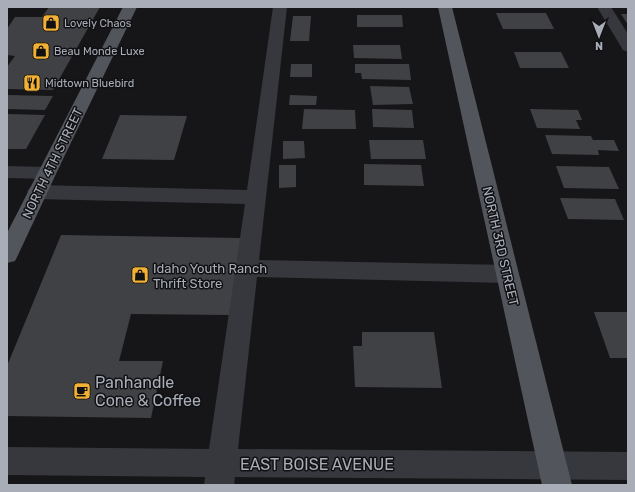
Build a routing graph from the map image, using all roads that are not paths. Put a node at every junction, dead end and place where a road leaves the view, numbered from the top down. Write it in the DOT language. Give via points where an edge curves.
graph roads {
  1 [pos="130,7"];
  2 [pos="280,7"];
  3 [pos="445,7"];
  4 [pos="604,7"];
  5 [pos="628,46"];
  6 [pos="7,172"];
  7 [pos="46,173"];
  8 [pos="37,192"];
  9 [pos="255,197"];
  10 [pos="7,255"];
  11 [pos="246,268"];
  12 [pos="507,274"];
  13 [pos="7,462"];
  14 [pos="628,466"];
  15 [pos="220,474"];
  16 [pos="554,475"];
  1 -- 7 [label="main road, NORTH 4TH STREET"];
  2 -- 9 [label="street"];
  3 -- 12 [label="main road, NORTH 3RD STREET"];
  4 -- 5 [label="street"];
  6 -- 7 [label="street"];
  7 -- 8 [label="main road, NORTH 4TH STREET"];
  8 -- 9 [label="street"];
  8 -- 10 [label="main road, NORTH 4TH STREET"];
  9 -- 11 [label="street"];
  11 -- 12 [label="street"];
  11 -- 15 [label="street"];
  12 -- 16 [label="main road, NORTH 3RD STREET"];
  13 -- 15 [label="street, EAST BOISE AVENUE"];
  14 -- 16 [label="street, EAST BOISE AVENUE"];
  15 -- 16 [label="street, EAST BOISE AVENUE"];
}
